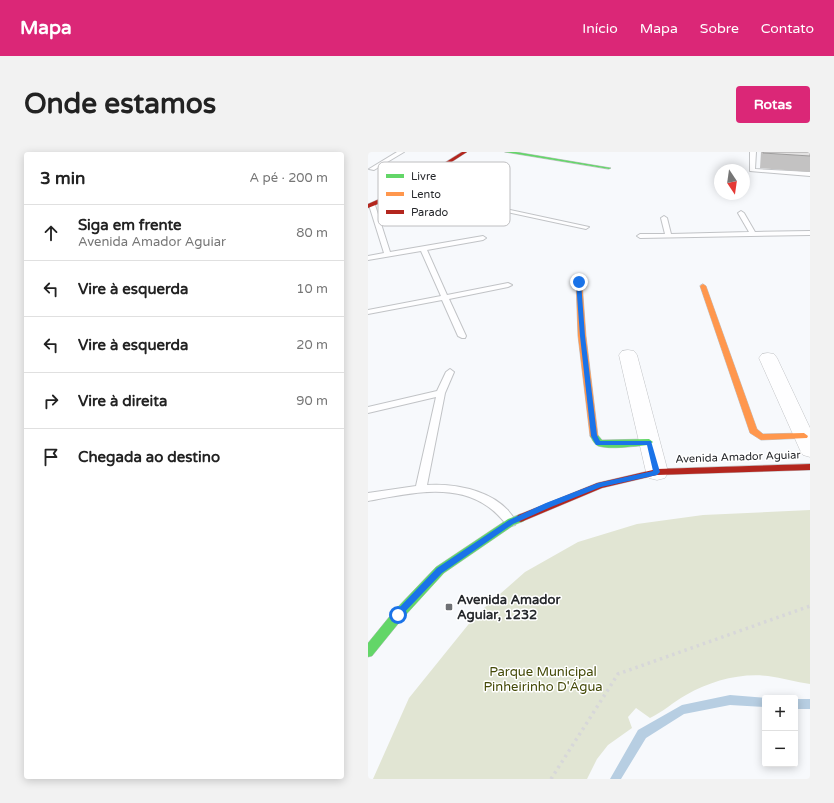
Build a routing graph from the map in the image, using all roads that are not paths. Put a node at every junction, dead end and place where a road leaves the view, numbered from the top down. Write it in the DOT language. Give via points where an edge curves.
graph roads {
  1 [pos="399,152"];
  2 [pos="464,152"];
  3 [pos="507,152"];
  4 [pos="753,152"];
  5 [pos="383,162"];
  6 [pos="449,162"];
  7 [pos="378,165"];
  8 [pos="609,168"];
  9 [pos="372,169"];
  10 [pos="810,174"];
  11 [pos="370,206"];
  12 [pos="510,211"];
  13 [pos="741,214"];
  14 [pos="664,218"];
  15 [pos="586,227"];
  16 [pos="810,233"];
  17 [pos="753,234"];
  18 [pos="640,236"];
  19 [pos="669,236"];
  20 [pos="483,238"];
  21 [pos="423,248"];
  22 [pos="388,254"];
  23 [pos="368,258"];
  24 [pos="579,282"];
  25 [pos="508,285"];
  26 [pos="703,286"];
  27 [pos="444,298"];
  28 [pos="368,312"];
  29 [pos="462,336"];
  30 [pos="628,355"];
  31 [pos="768,358"];
  32 [pos="450,372"];
  33 [pos="441,393"];
  34 [pos="368,410"];
  35 [pos="649,442"];
  36 [pos="807,443"];
  37 [pos="810,466"];
  38 [pos="657,472"];
  39 [pos="421,488"];
  40 [pos="368,497"];
  41 [pos="511,522"];
  42 [pos="368,652"];
  1 -- 5 [label="lane"];
  2 -- 6 [label="street"];
  3 -- 8 [label="street"];
  4 -- 10 [label="lane" via="752,170"];
  7 -- 9 [label="lane"];
  11 -- 22 [label="lane"];
  12 -- 15 [label="lane"];
  13 -- 17 [label="lane"];
  14 -- 19 [label="lane"];
  16 -- 17 [label="lane"];
  17 -- 19 [label="lane"];
  18 -- 19 [label="lane"];
  20 -- 21 [label="lane"];
  21 -- 22 [label="lane"];
  21 -- 27 [label="lane"];
  22 -- 23 [label="lane"];
  24 -- 35 [label="street" via="582,336 594,436 599,443"];
  25 -- 27 [label="lane"];
  26 -- 36 [label="street" via="753,430 760,437"];
  27 -- 28 [label="lane"];
  27 -- 29 [label="lane"];
  30 -- 35 [label="street"];
  31 -- 36 [label="street"];
  32 -- 33 [label="lane"];
  33 -- 34 [label="lane"];
  33 -- 39 [label="lane"];
  35 -- 38 [label="street"];
  37 -- 38 [label="street, Avenida Amador Aguiar"];
  38 -- 41 [label="street, Avenida Amador Aguiar" via="600,485"];
  39 -- 40 [label="lane"];
  39 -- 41 [label="lane" via="474,494 489,501"];
  41 -- 42 [label="street, Avenida Amador Aguiar" via="440,570"];
}
